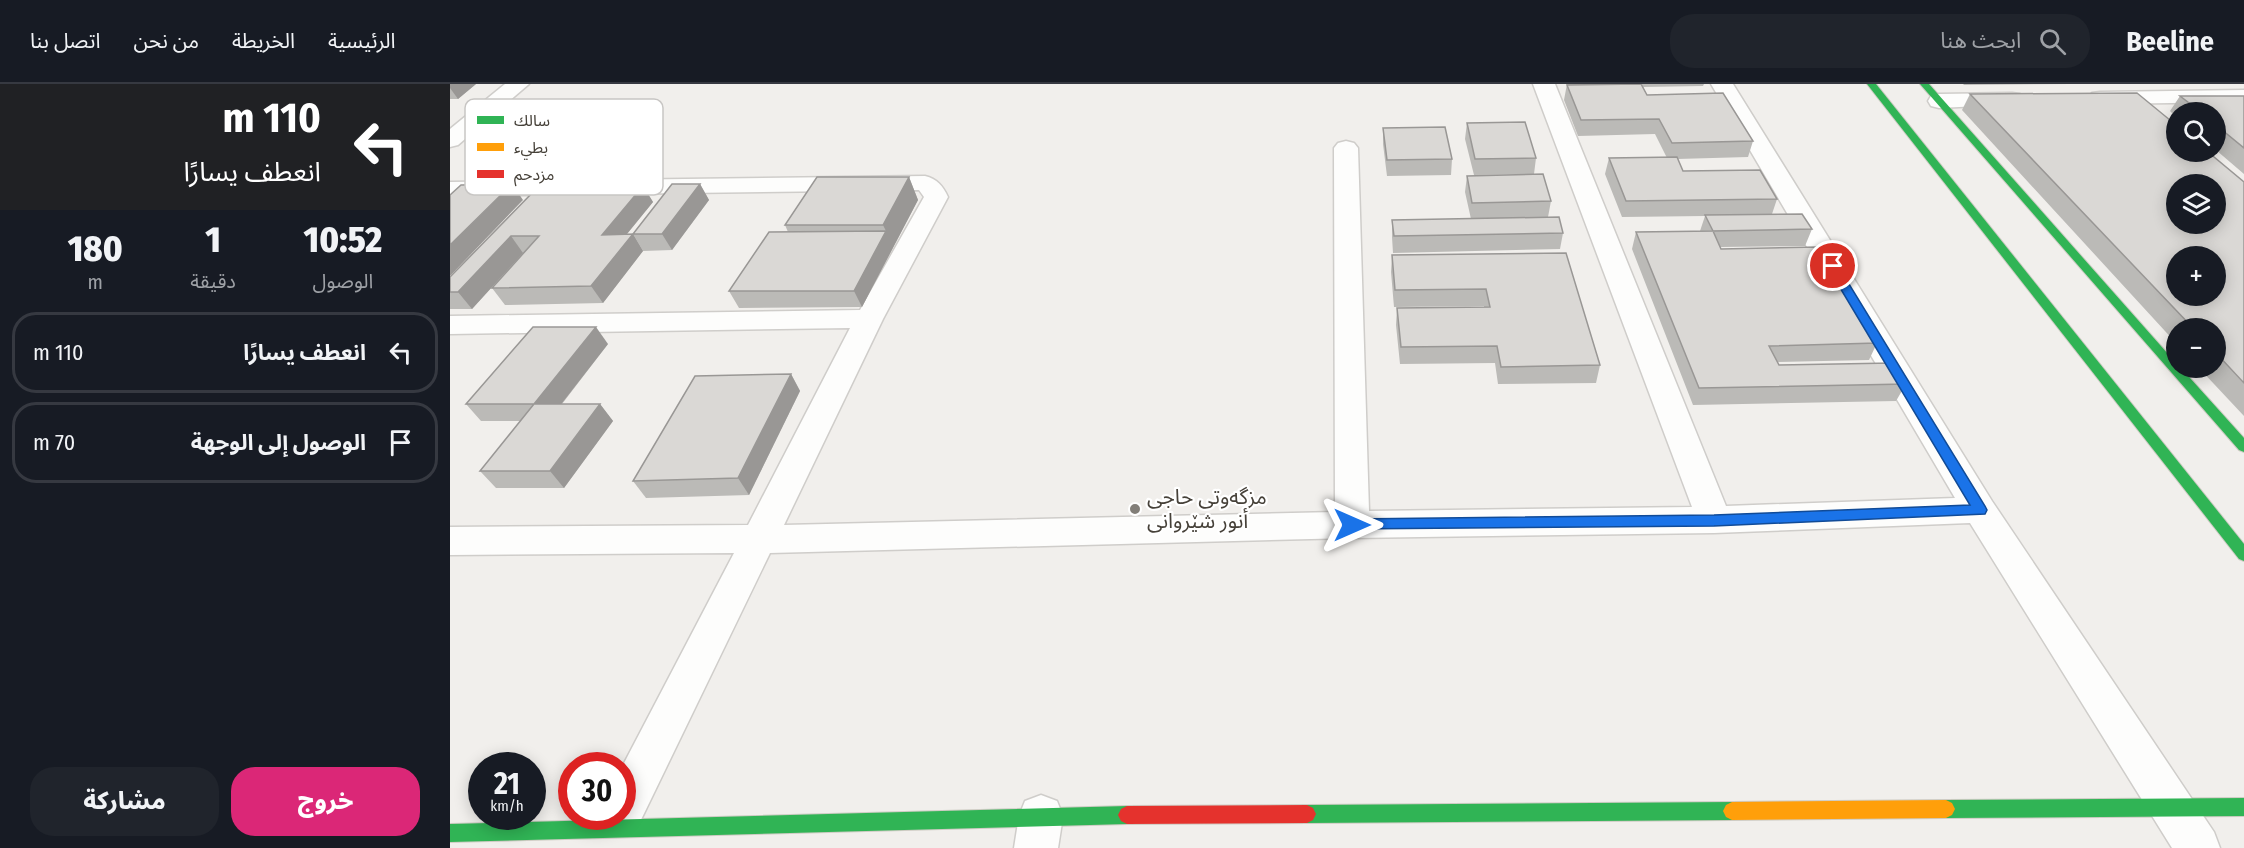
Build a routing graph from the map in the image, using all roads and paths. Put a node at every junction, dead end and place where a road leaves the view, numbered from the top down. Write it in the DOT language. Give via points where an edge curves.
graph roads {
  1 [pos="518,84"];
  2 [pos="1544,84"];
  3 [pos="1722,84"];
  4 [pos="1871,84"];
  5 [pos="1924,84"];
  6 [pos="2244,96"];
  7 [pos="2138,97"];
  8 [pos="2079,98"];
  9 [pos="500,99"];
  10 [pos="2032,99"];
  11 [pos="1939,101"];
  12 [pos="2161,118"];
  13 [pos="465,128"];
  14 [pos="450,140"];
  15 [pos="1346,148"];
  16 [pos="663,186"];
  17 [pos="450,189"];
  18 [pos="465,189"];
  19 [pos="869,319"];
  20 [pos="450,325"];
  21 [pos="2244,447"];
  22 [pos="1980,510"];
  23 [pos="2210,514"];
  24 [pos="2233,514"];
  25 [pos="1714,520"];
  26 [pos="1352,525"];
  27 [pos="759,539"];
  28 [pos="450,541"];
  29 [pos="2244,555"];
  30 [pos="636,786"];
  31 [pos="2244,807"];
  32 [pos="2175,808"];
  33 [pos="636,826"];
  34 [pos="558,828"];
  35 [pos="1038,832"];
  36 [pos="450,833"];
  37 [pos="2198,848"];
  1 -- 9 [label="street"];
  2 -- 25 [label="street"];
  3 -- 22 [label="street"];
  4 -- 23 [label="street"];
  5 -- 11 [label="street"];
  6 -- 7 [label="street"];
  7 -- 8 [label="street"];
  7 -- 12 [label="street"];
  10 -- 11 [label="street"];
  11 -- 21 [label="street"];
  13 -- 14 [label="street"];
  15 -- 26 [label="street"];
  16 -- 19 [label="street" via="925,183 936,197"];
  17 -- 18 [label="street"];
  19 -- 20 [label="street"];
  19 -- 27 [label="street"];
  22 -- 25 [label="street"];
  22 -- 32 [label="street"];
  23 -- 24 [label="street"];
  23 -- 29 [label="street"];
  25 -- 26 [label="street"];
  26 -- 27 [label="street"];
  27 -- 28 [label="street"];
  27 -- 30 [label="street"];
  31 -- 32 [label="street"];
  32 -- 35 [label="street"];
  32 -- 37 [label="street"];
  33 -- 35 [label="street"];
  34 -- 36 [label="street"];
}
